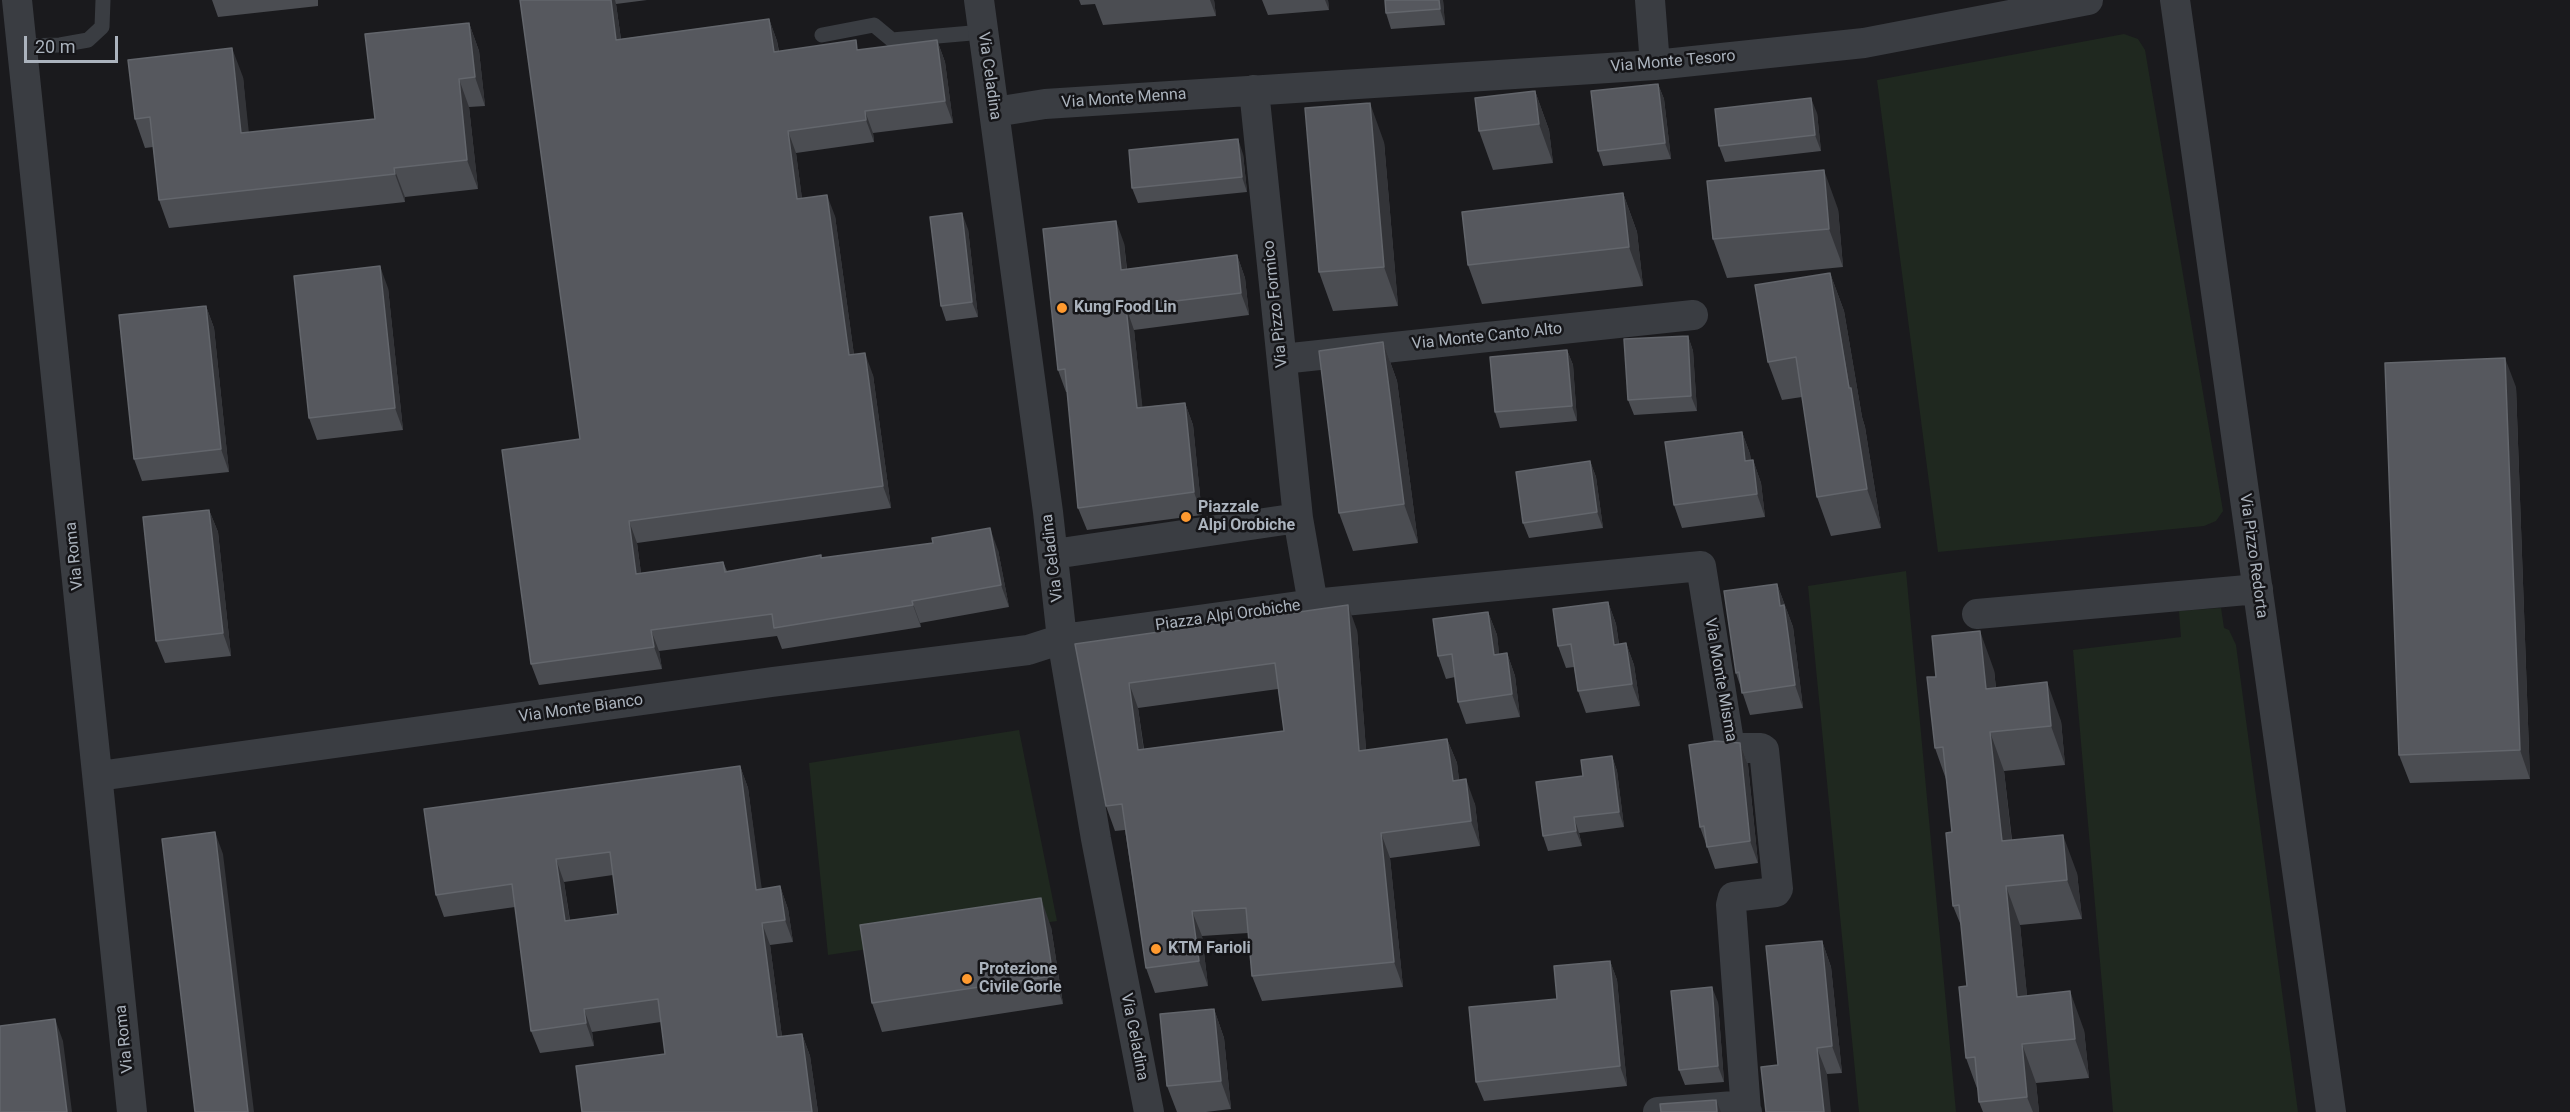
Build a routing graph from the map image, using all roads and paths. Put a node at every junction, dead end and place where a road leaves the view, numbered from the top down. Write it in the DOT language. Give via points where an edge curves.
graph roads {
  1 [pos="17,0"];
  2 [pos="103,0"];
  3 [pos="979,0"];
  4 [pos="1650,0"];
  5 [pos="2088,0"];
  6 [pos="2175,0"];
  7 [pos="982,32"];
  8 [pos="822,35"];
  9 [pos="22,46"];
  10 [pos="1655,65"];
  11 [pos="1254,90"];
  12 [pos="995,112"];
  13 [pos="1693,315"];
  14 [pos="1281,359"];
  15 [pos="1298,518"];
  16 [pos="1054,554"];
  17 [pos="2258,589"];
  18 [pos="1312,604"];
  19 [pos="1977,614"];
  20 [pos="1062,639"];
  21 [pos="99,776"];
  22 [pos="1747,1111"];
  23 [pos="132,1112"];
  24 [pos="1149,1112"];
  25 [pos="1658,1112"];
  26 [pos="2331,1112"];
  1 -- 9 [label="street, Via Roma"];
  2 -- 9 [label="lane" via="102,27 88,40"];
  3 -- 7 [label="street, Via Celadina"];
  4 -- 10 [label="street"];
  5 -- 10 [label="street, Via Monte Tesoro" via="1864,43"];
  6 -- 17 [label="street, Via Pizzo Redorta"];
  7 -- 8 [label="lane" via="892,40 874,25"];
  7 -- 12 [label="street, Via Celadina"];
  9 -- 21 [label="street, Via Roma"];
  10 -- 11 [label="street, Via Monte Tesoro"];
  11 -- 12 [label="street, Via Monte Menna" via="1045,104"];
  11 -- 14 [label="street, Via Pizzo Formico"];
  12 -- 16 [label="street, Via Celadina"];
  13 -- 14 [label="street, Via Monte Canto Alto"];
  14 -- 15 [label="street, Via Pizzo Formico"];
  15 -- 16 [label="street"];
  15 -- 18 [label="street, Piazza Alpi Orobiche"];
  16 -- 20 [label="street, Via Celadina"];
  17 -- 19 [label="street"];
  17 -- 26 [label="street, Via Pizzo Redorta"];
  18 -- 20 [label="street, Piazza Alpi Orobiche"];
  18 -- 22 [label="street, Via Monte Misma" via="1701,566 1730,748 1764,750 1778,889 1733,897 1731,905"];
  20 -- 21 [label="street, Via Monte Bianco" via="1028,650"];
  20 -- 24 [label="street, Via Celadina"];
  21 -- 23 [label="street, Via Roma"];
  22 -- 25 [label="street" via="1734,1106"];
}
